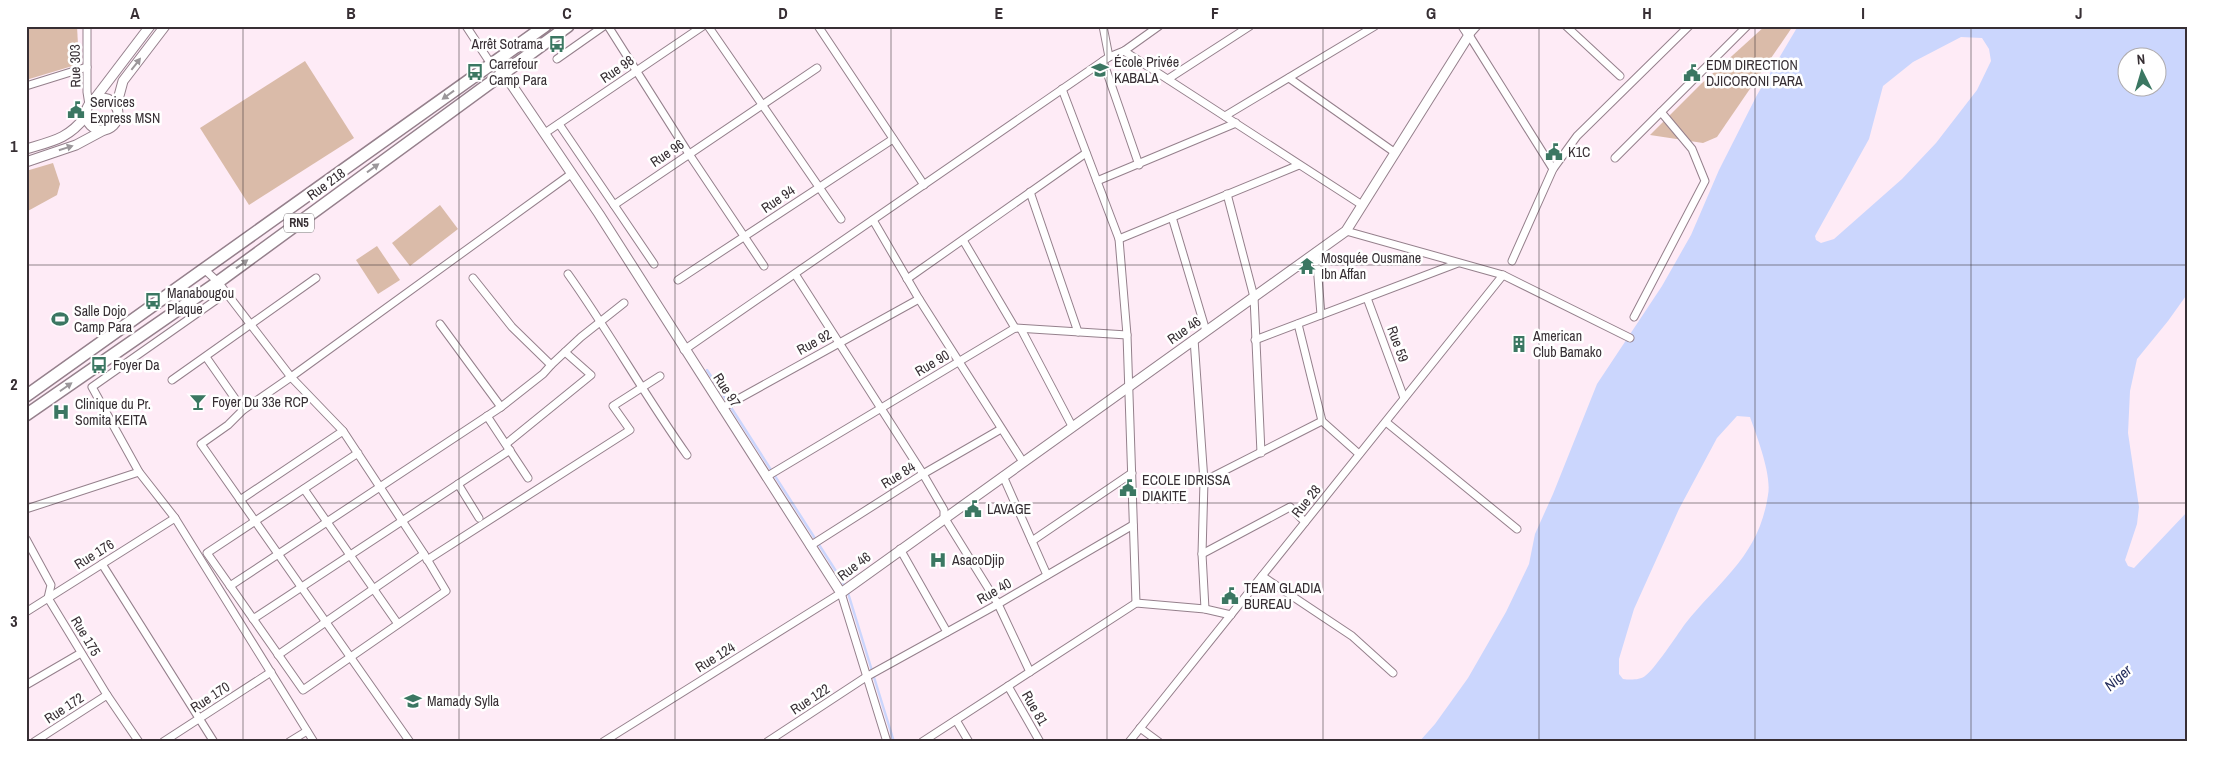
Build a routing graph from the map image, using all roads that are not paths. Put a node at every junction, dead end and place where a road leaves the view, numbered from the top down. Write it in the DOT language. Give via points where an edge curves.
graph roads {
  1 [pos="86,26"];
  2 [pos="150,26"];
  3 [pos="165,26"];
  4 [pos="466,26"];
  5 [pos="545,26"];
  6 [pos="568,26"];
  7 [pos="606,26"];
  8 [pos="703,26"];
  9 [pos="708,26"];
  10 [pos="818,26"];
  11 [pos="1103,26"];
  12 [pos="1159,26"];
  13 [pos="1250,26"];
  14 [pos="1375,26"];
  15 [pos="1463,26"];
  16 [pos="1477,26"];
  17 [pos="1566,26"];
  18 [pos="1689,26"];
  19 [pos="1747,26"];
  20 [pos="1469,36"];
  21 [pos="1124,51"];
  22 [pos="558,59"];
  23 [pos="1106,59"];
  24 [pos="491,64"];
  25 [pos="87,68"];
  26 [pos="817,68"];
  27 [pos="636,71"];
  28 [pos="504,72"];
  29 [pos="1620,76"];
  30 [pos="1289,78"];
  31 [pos="1168,79"];
  32 [pos="26,86"];
  33 [pos="1062,89"];
  34 [pos="91,103"];
  35 [pos="762,104"];
  36 [pos="116,106"];
  37 [pos="1661,112"];
  38 [pos="86,116"];
  39 [pos="1225,116"];
  40 [pos="1236,123"];
  41 [pos="559,124"];
  42 [pos="104,130"];
  43 [pos="545,134"];
  44 [pos="893,139"];
  45 [pos="26,149"];
  46 [pos="1394,152"];
  47 [pos="1086,153"];
  48 [pos="689,154"];
  49 [pos="1615,158"];
  50 [pos="26,162"];
  51 [pos="1139,165"];
  52 [pos="1299,165"];
  53 [pos="1553,169"];
  54 [pos="571,174"];
  55 [pos="1097,181"];
  56 [pos="924,184"];
  57 [pos="818,186"];
  58 [pos="1030,192"];
  59 [pos="1227,194"];
  60 [pos="614,205"];
  61 [pos="1362,205"];
  62 [pos="1172,217"];
  63 [pos="841,219"];
  64 [pos="873,220"];
  65 [pos="1346,231"];
  66 [pos="745,236"];
  67 [pos="1119,239"];
  68 [pos="963,240"];
  69 [pos="1316,252"];
  70 [pos="1512,261"];
  71 [pos="1459,262"];
  72 [pos="654,264"];
  73 [pos="764,266"];
  74 [pos="204,269"];
  75 [pos="568,274"];
  76 [pos="795,274"];
  77 [pos="1503,275"];
  78 [pos="316,278"];
  79 [pos="473,278"];
  80 [pos="907,279"];
  81 [pos="678,280"];
  82 [pos="218,282"];
  83 [pos="226,294"];
  84 [pos="1254,297"];
  85 [pos="1367,298"];
  86 [pos="919,299"];
  87 [pos="624,303"];
  88 [pos="1321,316"];
  89 [pos="1634,317"];
  90 [pos="601,320"];
  91 [pos="440,324"];
  92 [pos="1298,324"];
  93 [pos="250,326"];
  94 [pos="1018,329"];
  95 [pos="1206,331"];
  96 [pos="1078,332"];
  97 [pos="1127,335"];
  98 [pos="1630,338"];
  99 [pos="1194,339"];
  100 [pos="1255,340"];
  101 [pos="839,342"];
  102 [pos="684,350"];
  103 [pos="565,352"];
  104 [pos="206,356"];
  105 [pos="958,362"];
  106 [pos="551,365"];
  107 [pos="660,376"];
  108 [pos="291,378"];
  109 [pos="172,380"];
  110 [pos="1129,385"];
  111 [pos="642,387"];
  112 [pos="26,396"];
  113 [pos="1404,398"];
  114 [pos="727,405"];
  115 [pos="501,407"];
  116 [pos="882,407"];
  117 [pos="243,410"];
  118 [pos="26,415"];
  119 [pos="487,416"];
  120 [pos="1322,421"];
  121 [pos="1386,422"];
  122 [pos="1072,426"];
  123 [pos="1001,429"];
  124 [pos="343,431"];
  125 [pos="508,447"];
  126 [pos="358,453"];
  127 [pos="1261,453"];
  128 [pos="1359,454"];
  129 [pos="687,455"];
  130 [pos="1023,462"];
  131 [pos="139,472"];
  132 [pos="1132,473"];
  133 [pos="923,474"];
  134 [pos="768,476"];
  135 [pos="1003,476"];
  136 [pos="528,478"];
  137 [pos="1204,481"];
  138 [pos="458,484"];
  139 [pos="380,486"];
  140 [pos="304,489"];
  141 [pos="240,500"];
  142 [pos="26,509"];
  143 [pos="944,517"];
  144 [pos="175,518"];
  145 [pos="479,518"];
  146 [pos="255,521"];
  147 [pos="402,521"];
  148 [pos="326,522"];
  149 [pos="1305,522"];
  150 [pos="1133,525"];
  151 [pos="1518,529"];
  152 [pos="26,539"];
  153 [pos="1032,541"];
  154 [pos="810,546"];
  155 [pos="900,549"];
  156 [pos="278,554"];
  157 [pos="1202,554"];
  158 [pos="350,555"];
  159 [pos="426,557"];
  160 [pos="102,564"];
  161 [pos="1047,575"];
  162 [pos="1262,576"];
  163 [pos="230,586"];
  164 [pos="301,587"];
  165 [pos="373,589"];
  166 [pos="841,593"];
  167 [pos="48,598"];
  168 [pos="1136,603"];
  169 [pos="998,604"];
  170 [pos="1205,608"];
  171 [pos="26,612"];
  172 [pos="1231,615"];
  173 [pos="253,619"];
  174 [pos="326,622"];
  175 [pos="398,624"];
  176 [pos="947,632"];
  177 [pos="81,653"];
  178 [pos="278,655"];
  179 [pos="350,657"];
  180 [pos="271,672"];
  181 [pos="1030,672"];
  182 [pos="1393,673"];
  183 [pos="866,677"];
  184 [pos="26,685"];
  185 [pos="1008,686"];
  186 [pos="107,695"];
  187 [pos="199,718"];
  188 [pos="956,720"];
  189 [pos="1140,728"];
  190 [pos="307,731"];
  191 [pos="34,742"];
  192 [pos="139,742"];
  193 [pos="162,742"];
  194 [pos="214,742"];
  195 [pos="289,742"];
  196 [pos="314,742"];
  197 [pos="410,742"];
  198 [pos="602,742"];
  199 [pos="767,742"];
  200 [pos="887,742"];
  201 [pos="922,742"];
  202 [pos="969,742"];
  203 [pos="1040,742"];
  204 [pos="1129,742"];
  205 [pos="1159,742"];
  1 -- 25 [label="street, Rue 303"];
  2 -- 34 [label="street"];
  36 -- 3 [label="street, one-way" via="123,81"];
  4 -- 24 [label="street"];
  5 -- 24 [label="highway, Rue 218 / RN5"];
  6 -- 28 [label="highway, Rue 218 / RN5"];
  7 -- 22 [label="street"];
  7 -- 27 [label="street"];
  8 -- 27 [label="street, Rue 98"];
  9 -- 35 [label="street"];
  10 -- 44 [label="street"];
  11 -- 23 [label="street"];
  12 -- 21 [label="street"];
  13 -- 31 [label="street"];
  14 -- 30 [label="street"];
  15 -- 20 [label="street"];
  16 -- 20 [label="street, Rue 46"];
  17 -- 29 [label="street"];
  18 -- 53 [label="street" via="1577,136"];
  19 -- 37 [label="street"];
  20 -- 46 [label="street, Rue 46"];
  20 -- 53 [label="street"];
  21 -- 23 [label="street"];
  21 -- 31 [label="street"];
  23 -- 33 [label="street"];
  23 -- 51 [label="street"];
  24 -- 28 [label="street"];
  24 -- 74 [label="highway, Rue 218 / RN5, one-way"];
  25 -- 32 [label="street"];
  25 -- 34 [label="street, Rue 303"];
  26 -- 35 [label="street, Rue 96"];
  27 -- 41 [label="street, Rue 98"];
  27 -- 48 [label="street"];
  28 -- 43 [label="street, Rue 97"];
  82 -- 28 [label="highway, Rue 218 / RN5, one-way"];
  30 -- 39 [label="street"];
  30 -- 46 [label="street"];
  31 -- 39 [label="street"];
  33 -- 47 [label="street"];
  33 -- 56 [label="street"];
  34 -- 36 [label="street" via="106,99"];
  34 -- 38 [label="street"];
  35 -- 48 [label="street, Rue 96"];
  35 -- 57 [label="street"];
  36 -- 42 [label="street" via="114,124"];
  37 -- 49 [label="street"];
  37 -- 89 [label="street" via="1692,149 1705,181"];
  38 -- 42 [label="street" via="92,127"];
  38 -- 45 [label="street" via="67,136"];
  39 -- 40 [label="street"];
  40 -- 51 [label="street"];
  40 -- 52 [label="street"];
  41 -- 43 [label="street, Rue 98"];
  41 -- 60 [label="street"];
  50 -- 42 [label="street, one-way" via="83,142"];
  43 -- 54 [label="street, Rue 97"];
  44 -- 56 [label="street"];
  44 -- 57 [label="street, Rue 94"];
  46 -- 61 [label="street, Rue 46"];
  47 -- 55 [label="street"];
  47 -- 58 [label="street"];
  48 -- 60 [label="street, Rue 96"];
  48 -- 66 [label="street"];
  51 -- 55 [label="street"];
  52 -- 59 [label="street"];
  52 -- 61 [label="street"];
  53 -- 70 [label="street"];
  54 -- 102 [label="street, Rue 97"];
  54 -- 108 [label="street"];
  55 -- 67 [label="street"];
  56 -- 64 [label="street"];
  57 -- 63 [label="street"];
  57 -- 66 [label="street, Rue 94"];
  58 -- 68 [label="street"];
  58 -- 96 [label="street"];
  59 -- 62 [label="street"];
  59 -- 84 [label="street"];
  60 -- 72 [label="street"];
  61 -- 65 [label="street, Rue 46"];
  62 -- 67 [label="street"];
  62 -- 95 [label="street"];
  64 -- 76 [label="street"];
  64 -- 80 [label="street"];
  65 -- 69 [label="street, Rue 46"];
  65 -- 71 [label="street"];
  66 -- 73 [label="street"];
  66 -- 81 [label="street, Rue 94"];
  67 -- 97 [label="street"];
  68 -- 80 [label="street"];
  68 -- 94 [label="street"];
  69 -- 84 [label="street, Rue 46"];
  69 -- 88 [label="street"];
  71 -- 77 [label="street"];
  71 -- 85 [label="street"];
  74 -- 82 [label="street"];
  74 -- 112 [label="highway, Rue 218 / RN5"];
  75 -- 90 [label="street"];
  76 -- 101 [label="street"];
  76 -- 102 [label="street"];
  77 -- 98 [label="street"];
  77 -- 113 [label="street, Rue 28"];
  78 -- 93 [label="street"];
  79 -- 106 [label="street" via="512,326"];
  80 -- 86 [label="street"];
  82 -- 83 [label="street"];
  118 -- 82 [label="highway, Rue 218 / RN5, one-way"];
  83 -- 93 [label="street"];
  83 -- 131 [label="street" via="92,387"];
  84 -- 95 [label="street, Rue 46"];
  84 -- 100 [label="street"];
  85 -- 88 [label="street"];
  85 -- 113 [label="street, Rue 59"];
  86 -- 101 [label="street, Rue 92"];
  86 -- 105 [label="street"];
  87 -- 90 [label="street"];
  88 -- 92 [label="street"];
  90 -- 103 [label="street"];
  90 -- 111 [label="street"];
  91 -- 115 [label="street"];
  92 -- 100 [label="street"];
  92 -- 120 [label="street"];
  93 -- 104 [label="street"];
  93 -- 108 [label="street"];
  94 -- 96 [label="street"];
  94 -- 105 [label="street, Rue 90"];
  94 -- 122 [label="street"];
  95 -- 99 [label="street, Rue 46"];
  96 -- 97 [label="street"];
  97 -- 110 [label="street"];
  99 -- 110 [label="street, Rue 46"];
  99 -- 137 [label="street"];
  100 -- 127 [label="street"];
  101 -- 114 [label="street, Rue 92"];
  101 -- 116 [label="street"];
  102 -- 114 [label="street, Rue 97"];
  103 -- 106 [label="street"];
  103 -- 125 [label="street" via="591,374"];
  104 -- 109 [label="street"];
  104 -- 117 [label="street"];
  105 -- 116 [label="street, Rue 90"];
  105 -- 123 [label="street"];
  106 -- 115 [label="street"];
  107 -- 111 [label="street"];
  108 -- 117 [label="street"];
  108 -- 124 [label="street"];
  110 -- 122 [label="street, Rue 46"];
  110 -- 132 [label="street"];
  111 -- 129 [label="street"];
  111 -- 159 [label="street" via="613,406 630,430"];
  113 -- 121 [label="street, Rue 28"];
  114 -- 134 [label="street, Rue 97"];
  115 -- 119 [label="street"];
  116 -- 133 [label="street"];
  116 -- 134 [label="street, Rue 90"];
  117 -- 141 [label="street" via="201,444"];
  119 -- 125 [label="street"];
  119 -- 139 [label="street"];
  120 -- 127 [label="street"];
  120 -- 128 [label="street"];
  121 -- 128 [label="street, Rue 28"];
  121 -- 151 [label="street"];
  122 -- 130 [label="street, Rue 46"];
  123 -- 130 [label="street"];
  123 -- 133 [label="street, Rue 84"];
  124 -- 126 [label="street"];
  124 -- 141 [label="street"];
  125 -- 136 [label="street"];
  125 -- 138 [label="street"];
  126 -- 139 [label="street"];
  126 -- 140 [label="street"];
  127 -- 137 [label="street"];
  128 -- 149 [label="street, Rue 28"];
  130 -- 135 [label="street, Rue 46"];
  131 -- 142 [label="street"];
  131 -- 144 [label="street"];
  132 -- 150 [label="street"];
  132 -- 153 [label="street"];
  133 -- 143 [label="street" via="944,510"];
  133 -- 154 [label="street, Rue 84"];
  134 -- 154 [label="street, Rue 97"];
  135 -- 143 [label="street, Rue 46"];
  135 -- 153 [label="street"];
  137 -- 157 [label="street"];
  138 -- 145 [label="street"];
  138 -- 147 [label="street"];
  139 -- 147 [label="street"];
  139 -- 148 [label="street"];
  140 -- 146 [label="street"];
  140 -- 148 [label="street"];
  141 -- 146 [label="street"];
  143 -- 155 [label="street, Rue 46"];
  143 -- 169 [label="street"];
  144 -- 160 [label="street, Rue 176"];
  144 -- 180 [label="street"];
  146 -- 156 [label="street"];
  146 -- 163 [label="street" via="207,553"];
  147 -- 158 [label="street"];
  147 -- 159 [label="street"];
  148 -- 156 [label="street"];
  148 -- 158 [label="street"];
  149 -- 157 [label="street" via="1290,507"];
  149 -- 162 [label="street, Rue 28"];
  150 -- 161 [label="street, Rue 40"];
  150 -- 168 [label="street"];
  152 -- 167 [label="street, Rue 175" via="50,585"];
  153 -- 161 [label="street"];
  154 -- 166 [label="street, Rue 97"];
  155 -- 166 [label="street, Rue 46"];
  155 -- 176 [label="street"];
  156 -- 163 [label="street"];
  156 -- 164 [label="street"];
  157 -- 170 [label="street"];
  158 -- 164 [label="street"];
  158 -- 165 [label="street"];
  159 -- 165 [label="street"];
  159 -- 175 [label="street" via="446,591"];
  160 -- 167 [label="street, Rue 176"];
  160 -- 187 [label="street"];
  161 -- 169 [label="street, Rue 40"];
  162 -- 172 [label="street, Rue 28"];
  162 -- 182 [label="street" via="1352,636"];
  163 -- 173 [label="street"];
  164 -- 173 [label="street"];
  164 -- 174 [label="street"];
  165 -- 174 [label="street"];
  165 -- 175 [label="street"];
  166 -- 183 [label="street, Rue 97"];
  166 -- 198 [label="street, Rue 124"];
  167 -- 171 [label="street, Rue 176"];
  167 -- 177 [label="street, Rue 175"];
  168 -- 170 [label="street"];
  168 -- 181 [label="street"];
  169 -- 176 [label="street, Rue 40"];
  169 -- 181 [label="street"];
  170 -- 172 [label="street"];
  172 -- 189 [label="street, Rue 28"];
  173 -- 178 [label="street"];
  174 -- 178 [label="street"];
  174 -- 179 [label="street"];
  175 -- 179 [label="street"];
  176 -- 183 [label="street, Rue 40"];
  177 -- 184 [label="street"];
  177 -- 186 [label="street, Rue 175"];
  178 -- 179 [label="street" via="303,690"];
  179 -- 197 [label="street"];
  180 -- 187 [label="street, Rue 170"];
  180 -- 190 [label="street"];
  181 -- 185 [label="street"];
  183 -- 199 [label="street, Rue 122"];
  183 -- 200 [label="street, Rue 97"];
  185 -- 188 [label="street"];
  185 -- 203 [label="street, Rue 81"];
  186 -- 191 [label="street, Rue 172"];
  186 -- 192 [label="street, Rue 175"];
  187 -- 193 [label="street, Rue 170"];
  187 -- 194 [label="street"];
  188 -- 201 [label="street"];
  188 -- 202 [label="street"];
  189 -- 204 [label="street, Rue 28"];
  189 -- 205 [label="street"];
  190 -- 195 [label="street"];
  190 -- 196 [label="street"];
}
